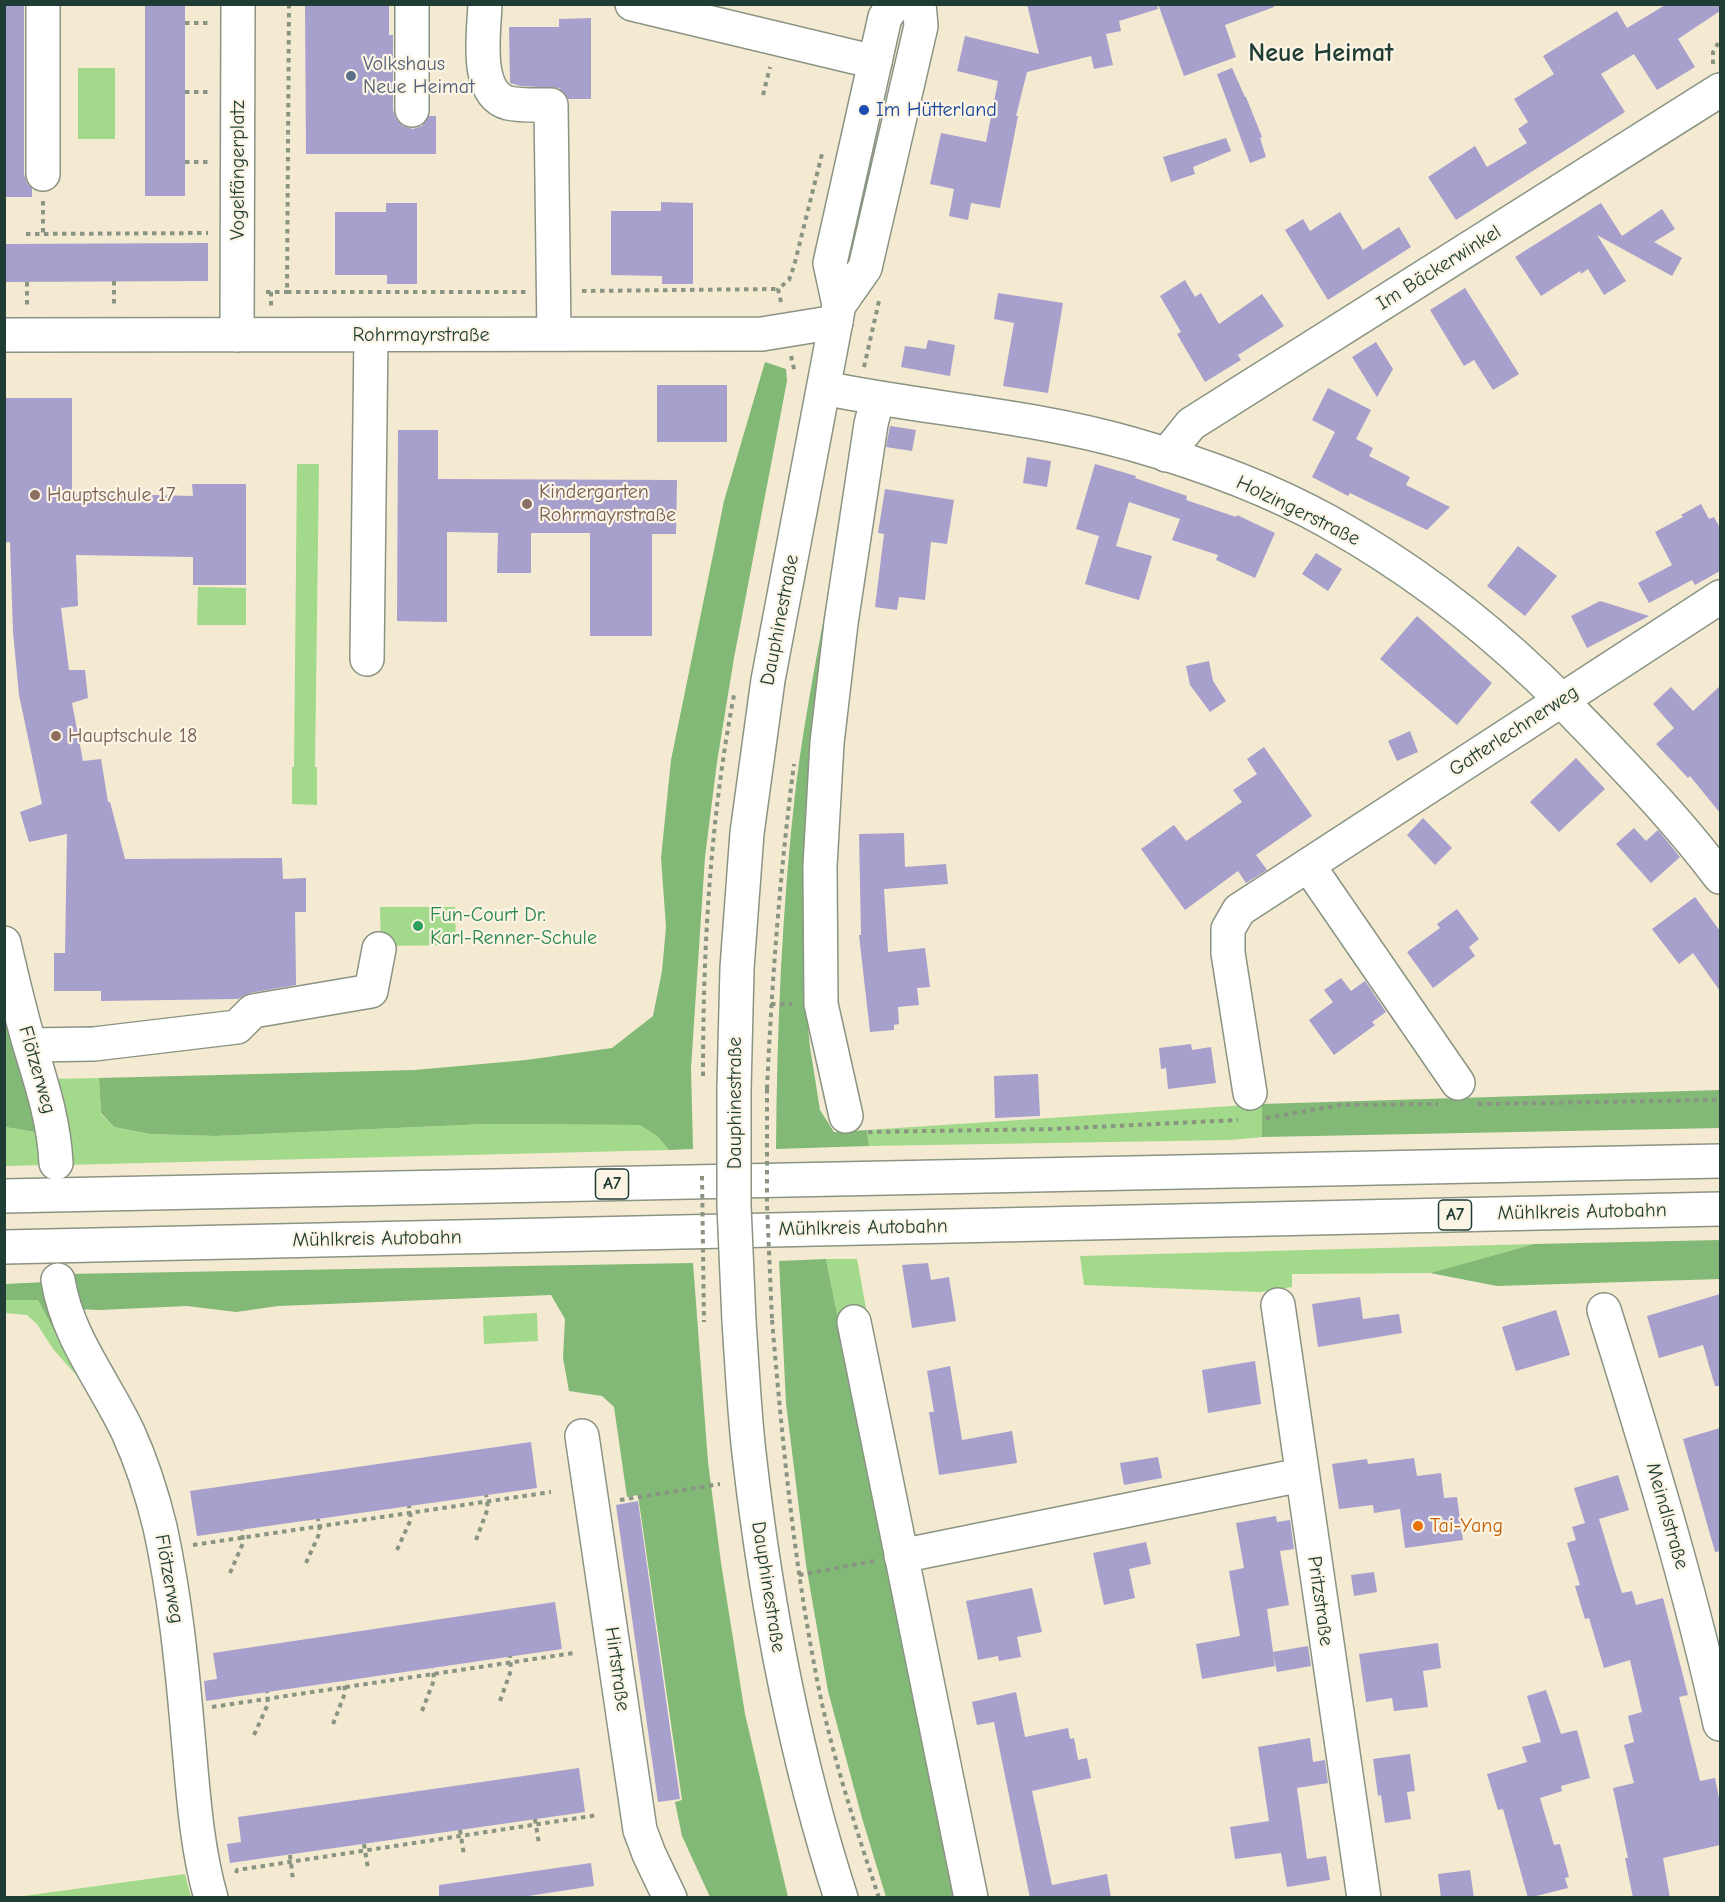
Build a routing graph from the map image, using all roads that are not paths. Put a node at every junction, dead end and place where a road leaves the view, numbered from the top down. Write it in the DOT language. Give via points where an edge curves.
graph roads {
  1 [pos="43,4"];
  2 [pos="412,4"];
  3 [pos="484,4"];
  4 [pos="632,4"];
  5 [pos="895,4"];
  6 [pos="920,4"];
  7 [pos="709,13"];
  8 [pos="227,14"];
  9 [pos="875,62"];
  10 [pos="1717,79"];
  11 [pos="412,110"];
  12 [pos="43,174"];
  13 [pos="838,313"];
  14 [pos="554,334"];
  15 [pos="4,335"];
  16 [pos="237,335"];
  17 [pos="371,335"];
  18 [pos="877,385"];
  19 [pos="824,388"];
  20 [pos="1166,454"];
  21 [pos="1720,597"];
  22 [pos="367,659"];
  23 [pos="1561,701"];
  24 [pos="1308,865"];
  25 [pos="1720,877"];
  26 [pos="4,943"];
  27 [pos="379,949"];
  28 [pos="30,1046"];
  29 [pos="1459,1097"];
  30 [pos="1249,1111"];
  31 [pos="846,1116"];
  32 [pos="1720,1161"];
  33 [pos="56,1163"];
  34 [pos="4,1196"];
  35 [pos="1720,1209"];
  36 [pos="4,1246"];
  37 [pos="58,1280"];
  38 [pos="1278,1305"];
  39 [pos="1604,1310"];
  40 [pos="855,1322"];
  41 [pos="582,1436"];
  42 [pos="1301,1474"];
  43 [pos="901,1556"];
  44 [pos="1720,1724"];
  45 [pos="222,1888"];
  46 [pos="670,1898"];
  47 [pos="841,1898"];
  48 [pos="971,1898"];
  49 [pos="1364,1898"];
  1 -- 12 [label="main road"];
  2 -- 11 [label="main road"];
  3 -- 14 [label="main road" via="487,84 506,102 551,105"];
  4 -- 7 [label="main road"];
  5 -- 9 [label="main road, Dauphinestraße" via="885,17"];
  6 -- 13 [label="main road, Dauphinestraße" via="921,26 865,268"];
  7 -- 9 [label="main road"];
  8 -- 16 [label="main road, Vogelfängerplatz"];
  9 -- 13 [label="main road, Dauphinestraße" via="830,263"];
  10 -- 20 [label="main road, Im Bäckerwinkel" via="1191,424"];
  13 -- 14 [label="main road, Rohrmayrstraße" via="762,334"];
  13 -- 19 [label="main road, Dauphinestraße"];
  14 -- 17 [label="main road, Rohrmayrstraße"];
  15 -- 16 [label="main road, Rohrmayrstraße"];
  16 -- 17 [label="main road, Rohrmayrstraße"];
  17 -- 22 [label="main road"];
  18 -- 19 [label="main road, Holzingerstraße"];
  18 -- 20 [label="main road, Holzingerstraße"];
  18 -- 31 [label="main road" via="841,622 827,743 820,866 821,1004"];
  19 -- 47 [label="main road, Dauphinestraße, bridge" via="768,680 747,833 737,968 734,1206 749,1452 765,1578 805,1777"];
  20 -- 23 [label="main road, Holzingerstraße" via="1272,494 1376,551 1478,624"];
  21 -- 23 [label="main road, Gatterlechnerweg"];
  23 -- 24 [label="main road, Gatterlechnerweg"];
  23 -- 25 [label="main road, Holzingerstraße" via="1645,787"];
  24 -- 29 [label="main road"];
  24 -- 30 [label="main road, Gatterlechnerweg" via="1239,910 1228,929"];
  26 -- 28 [label="main road, Flötzerweg"];
  27 -- 28 [label="main road" via="371,991 253,1011 237,1027 94,1044"];
  28 -- 33 [label="main road, Flötzerweg" via="55,1136"];
  32 -- 34 [label="main road, A7"];
  35 -- 36 [label="main road, Mühlkreis Autobahn / A7"];
  37 -- 45 [label="main road, Flötzerweg" via="72,1331 127,1431 157,1516 178,1628 200,1843"];
  38 -- 42 [label="main road, Pritzstraße"];
  39 -- 44 [label="main road, Meindlstraße" via="1656,1475"];
  40 -- 43 [label="main road"];
  41 -- 46 [label="main road, Hirtstraße" via="640,1830"];
  42 -- 43 [label="main road"];
  42 -- 49 [label="main road, Pritzstraße"];
  43 -- 48 [label="main road"];
}
